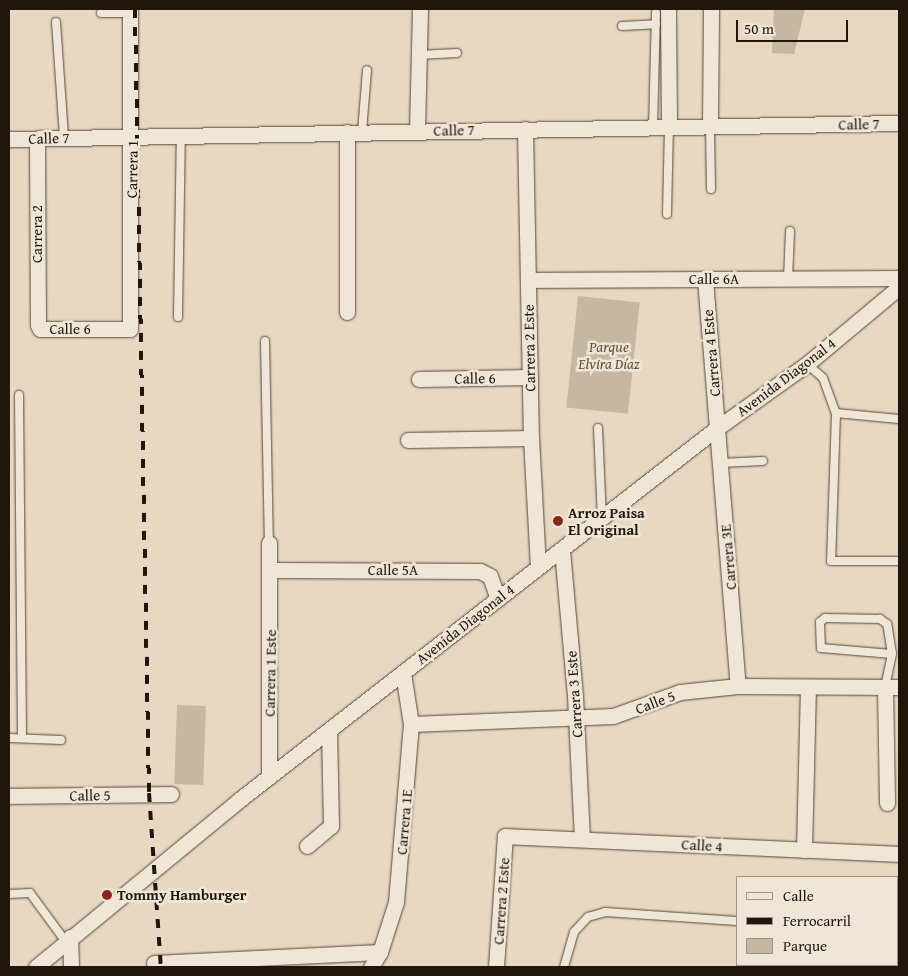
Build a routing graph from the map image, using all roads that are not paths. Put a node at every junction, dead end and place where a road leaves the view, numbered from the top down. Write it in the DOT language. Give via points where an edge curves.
graph roads {
  1 [pos="420,9"];
  2 [pos="711,9"];
  3 [pos="130,11"];
  4 [pos="662,11"];
  5 [pos="101,13"];
  6 [pos="56,22"];
  7 [pos="656,24"];
  8 [pos="622,26"];
  9 [pos="457,53"];
  10 [pos="418,55"];
  11 [pos="367,70"];
  12 [pos="899,123"];
  13 [pos="710,126"];
  14 [pos="653,127"];
  15 [pos="669,127"];
  16 [pos="525,129"];
  17 [pos="416,131"];
  18 [pos="354,132"];
  19 [pos="181,135"];
  20 [pos="64,137"];
  21 [pos="132,137"];
  22 [pos="9,139"];
  23 [pos="37,140"];
  24 [pos="711,189"];
  25 [pos="667,214"];
  26 [pos="790,231"];
  27 [pos="899,278"];
  28 [pos="705,279"];
  29 [pos="788,279"];
  30 [pos="528,280"];
  31 [pos="899,287"];
  32 [pos="347,312"];
  33 [pos="178,317"];
  34 [pos="40,329"];
  35 [pos="130,329"];
  36 [pos="264,341"];
  37 [pos="807,364"];
  38 [pos="530,377"];
  39 [pos="419,378"];
  40 [pos="19,395"];
  41 [pos="836,413"];
  42 [pos="899,419"];
  43 [pos="598,428"];
  44 [pos="718,428"];
  45 [pos="9,433"];
  46 [pos="18,433"];
  47 [pos="531,438"];
  48 [pos="408,440"];
  49 [pos="763,461"];
  50 [pos="720,464"];
  51 [pos="602,520"];
  52 [pos="269,543"];
  53 [pos="562,550"];
  54 [pos="899,561"];
  55 [pos="538,567"];
  56 [pos="272,570"];
  57 [pos="498,599"];
  58 [pos="892,654"];
  59 [pos="403,673"];
  60 [pos="738,686"];
  61 [pos="808,687"];
  62 [pos="892,687"];
  63 [pos="577,720"];
  64 [pos="411,724"];
  65 [pos="329,732"];
  66 [pos="9,738"];
  67 [pos="22,738"];
  68 [pos="61,740"];
  69 [pos="269,777"];
  70 [pos="171,794"];
  71 [pos="9,796"];
  72 [pos="887,803"];
  73 [pos="505,836"];
  74 [pos="582,839"];
  75 [pos="307,846"];
  76 [pos="804,850"];
  77 [pos="899,854"];
  78 [pos="9,894"];
  79 [pos="736,920"];
  80 [pos="68,939"];
  81 [pos="380,952"];
  82 [pos="154,963"];
  83 [pos="262,963"];
  84 [pos="36,967"];
  85 [pos="71,967"];
  86 [pos="371,967"];
  87 [pos="496,967"];
  88 [pos="564,967"];
  1 -- 10 [label="street"];
  2 -- 13 [label="street"];
  3 -- 5 [label="lane"];
  3 -- 21 [label="street, Carrera 1"];
  4 -- 7 [label="lane"];
  4 -- 15 [label="street"];
  6 -- 20 [label="lane"];
  7 -- 8 [label="lane"];
  7 -- 14 [label="lane"];
  9 -- 10 [label="lane"];
  10 -- 17 [label="street"];
  11 -- 18 [label="lane"];
  12 -- 13 [label="street, Calle 7"];
  13 -- 15 [label="street, Calle 7"];
  13 -- 24 [label="lane"];
  14 -- 15 [label="street, Calle 7"];
  14 -- 16 [label="street, Calle 7"];
  15 -- 25 [label="lane"];
  16 -- 17 [label="street, Calle 7"];
  16 -- 30 [label="street, Carrera 2 Este"];
  17 -- 18 [label="street, Calle 7"];
  18 -- 19 [label="street, Calle 7"];
  18 -- 32 [label="street"];
  19 -- 21 [label="street, Calle 7"];
  19 -- 33 [label="lane"];
  20 -- 21 [label="street, Calle 7"];
  20 -- 23 [label="street, Calle 7"];
  21 -- 35 [label="street, Carrera 1"];
  22 -- 23 [label="street, Calle 7"];
  23 -- 34 [label="street, Carrera 2"];
  26 -- 29 [label="lane"];
  27 -- 29 [label="street, Calle 6A"];
  28 -- 29 [label="street, Calle 6A"];
  28 -- 30 [label="street, Calle 6A"];
  28 -- 44 [label="street, Carrera 4 Este"];
  30 -- 38 [label="street, Carrera 2 Este"];
  31 -- 37 [label="street, Avenida Diagonal 4"];
  34 -- 35 [label="street, Calle 6"];
  36 -- 52 [label="lane"];
  37 -- 41 [label="lane" via="823,378"];
  37 -- 44 [label="street, Avenida Diagonal 4"];
  38 -- 39 [label="street, Calle 6"];
  38 -- 47 [label="street, Carrera 2 Este"];
  40 -- 46 [label="lane"];
  41 -- 42 [label="lane"];
  41 -- 54 [label="lane" via="831,561"];
  43 -- 51 [label="lane"];
  44 -- 50 [label="street, Carrera 3E"];
  44 -- 51 [label="street, Avenida Diagonal 4"];
  45 -- 46 [label="lane"];
  46 -- 67 [label="lane"];
  47 -- 48 [label="street"];
  47 -- 55 [label="street, Carrera 2 Este"];
  49 -- 50 [label="lane"];
  50 -- 60 [label="street, Carrera 3E"];
  51 -- 53 [label="street, Avenida Diagonal 4"];
  52 -- 56 [label="street, Carrera 1 Este"];
  53 -- 55 [label="street, Avenida Diagonal 4"];
  53 -- 63 [label="street, Carrera 3 Este"];
  55 -- 57 [label="street, Avenida Diagonal 4"];
  56 -- 57 [label="street, Calle 5A" via="480,571 490,576"];
  56 -- 69 [label="street, Carrera 1 Este"];
  57 -- 59 [label="street, Avenida Diagonal 4"];
  58 -- 58 [label="lane" via="821,648 820,622 825,618 880,619 887,624 892,638"];
  58 -- 62 [label="lane"];
  59 -- 64 [label="street, Carrera 1E"];
  59 -- 65 [label="street, Avenida Diagonal 4"];
  60 -- 61 [label="street, Calle 5"];
  60 -- 63 [label="street, Calle 5" via="680,692 641,709"];
  61 -- 62 [label="street, Calle 5"];
  61 -- 76 [label="street"];
  62 -- 72 [label="street"];
  63 -- 64 [label="street, Calle 5"];
  63 -- 74 [label="street, Carrera 3 Este"];
  64 -- 81 [label="street, Carrera 1E" via="396,902"];
  65 -- 69 [label="street, Avenida Diagonal 4"];
  65 -- 75 [label="street" via="333,804 330,831"];
  66 -- 67 [label="lane"];
  67 -- 68 [label="lane"];
  69 -- 80 [label="street, Avenida Diagonal 4" via="154,874"];
  70 -- 71 [label="street, Calle 5"];
  73 -- 74 [label="street, Calle 4"];
  73 -- 87 [label="street, Carrera 2 Este"];
  74 -- 76 [label="street, Calle 4"];
  76 -- 77 [label="street, Calle 4"];
  78 -- 80 [label="lane" via="30,892"];
  79 -- 88 [label="lane" via="605,912 588,917 574,932"];
  80 -- 84 [label="street, Avenida Diagonal 4"];
  80 -- 85 [label="street"];
  81 -- 83 [label="street"];
  81 -- 86 [label="street, Carrera 1E"];
  82 -- 83 [label="street"];
}
